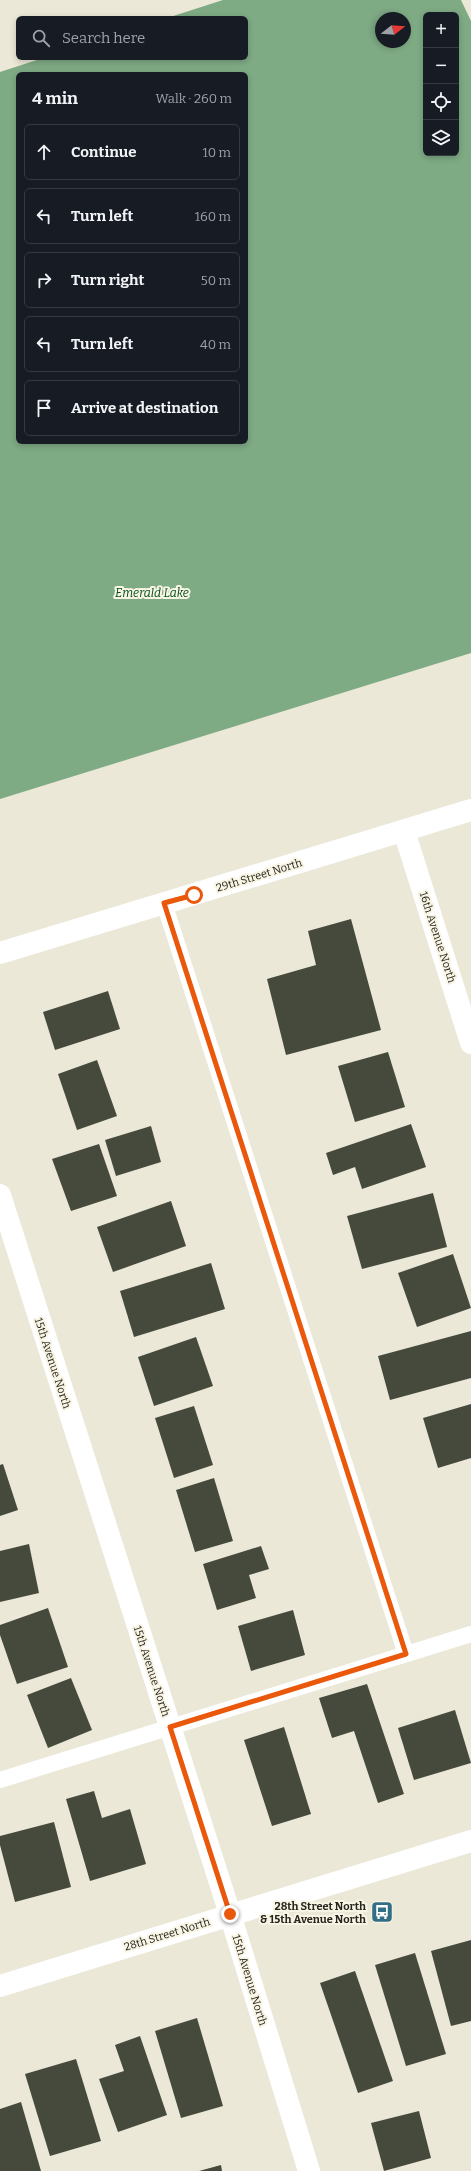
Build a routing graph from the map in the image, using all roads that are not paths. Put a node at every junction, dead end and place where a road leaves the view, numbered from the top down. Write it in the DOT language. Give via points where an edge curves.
graph roads {
  1 [pos="471,810"];
  2 [pos="404,831"];
  3 [pos="164,903"];
  4 [pos="0,953"];
  5 [pos="471,1043"];
  6 [pos="0,1196"];
  7 [pos="471,1634"];
  8 [pos="406,1654"];
  9 [pos="170,1727"];
  10 [pos="0,1780"];
  11 [pos="471,1840"];
  12 [pos="230,1914"];
  13 [pos="0,1986"];
  14 [pos="309,2171"];
  1 -- 2 [label="street, 29th Street North"];
  2 -- 3 [label="street, 29th Street North"];
  2 -- 5 [label="street, 16th Avenue North"];
  3 -- 4 [label="street, 29th Street North"];
  3 -- 8 [label="lane"];
  6 -- 9 [label="street, 15th Avenue North"];
  7 -- 8 [label="lane"];
  8 -- 9 [label="lane"];
  9 -- 10 [label="lane"];
  9 -- 12 [label="street, 15th Avenue North"];
  11 -- 12 [label="street, 28th Street North"];
  12 -- 13 [label="street, 28th Street North"];
  12 -- 14 [label="street, 15th Avenue North"];
}
